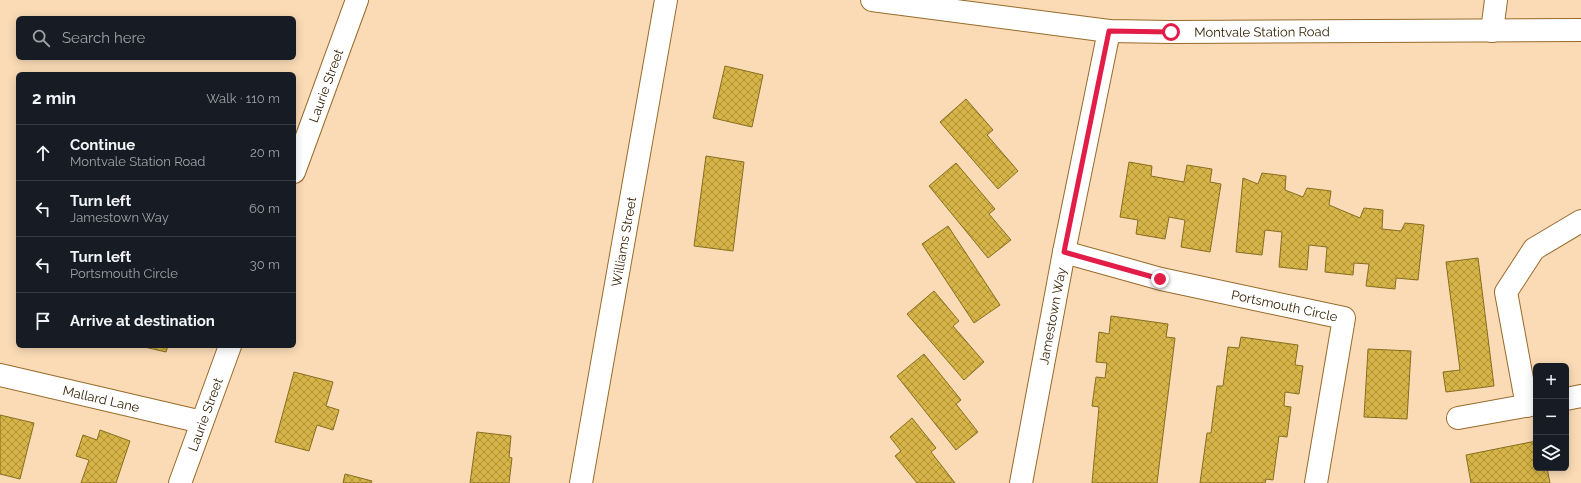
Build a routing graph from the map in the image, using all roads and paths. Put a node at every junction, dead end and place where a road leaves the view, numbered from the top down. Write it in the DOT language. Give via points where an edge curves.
graph roads {
  1 [pos="357,0"];
  2 [pos="666,0"];
  3 [pos="872,0"];
  4 [pos="1496,0"];
  5 [pos="1581,30"];
  6 [pos="1109,31"];
  7 [pos="1492,31"];
  8 [pos="296,167"];
  9 [pos="1581,221"];
  10 [pos="1064,252"];
  11 [pos="229,348"];
  12 [pos="0,375"];
  13 [pos="1581,396"];
  14 [pos="1569,398"];
  15 [pos="1532,405"];
  16 [pos="1458,418"];
  17 [pos="202,422"];
  18 [pos="180,483"];
  19 [pos="581,483"];
  20 [pos="1021,483"];
  21 [pos="1316,483"];
  1 -- 8 [label="street, Laurie Street"];
  2 -- 19 [label="street, Williams Street"];
  3 -- 6 [label="street, Montvale Station Road"];
  4 -- 7 [label="street"];
  5 -- 7 [label="street, Montvale Station Road"];
  6 -- 7 [label="street, Montvale Station Road"];
  6 -- 10 [label="street, Jamestown Way"];
  9 -- 15 [label="street" via="1534,249 1506,292"];
  10 -- 20 [label="street, Jamestown Way"];
  10 -- 21 [label="street, Portsmouth Circle" via="1160,279 1344,318"];
  11 -- 17 [label="street, Laurie Street"];
  12 -- 17 [label="street, Mallard Lane"];
  13 -- 14 [label="street"];
  15 -- 16 [label="street"];
  17 -- 18 [label="street, Laurie Street"];
}
